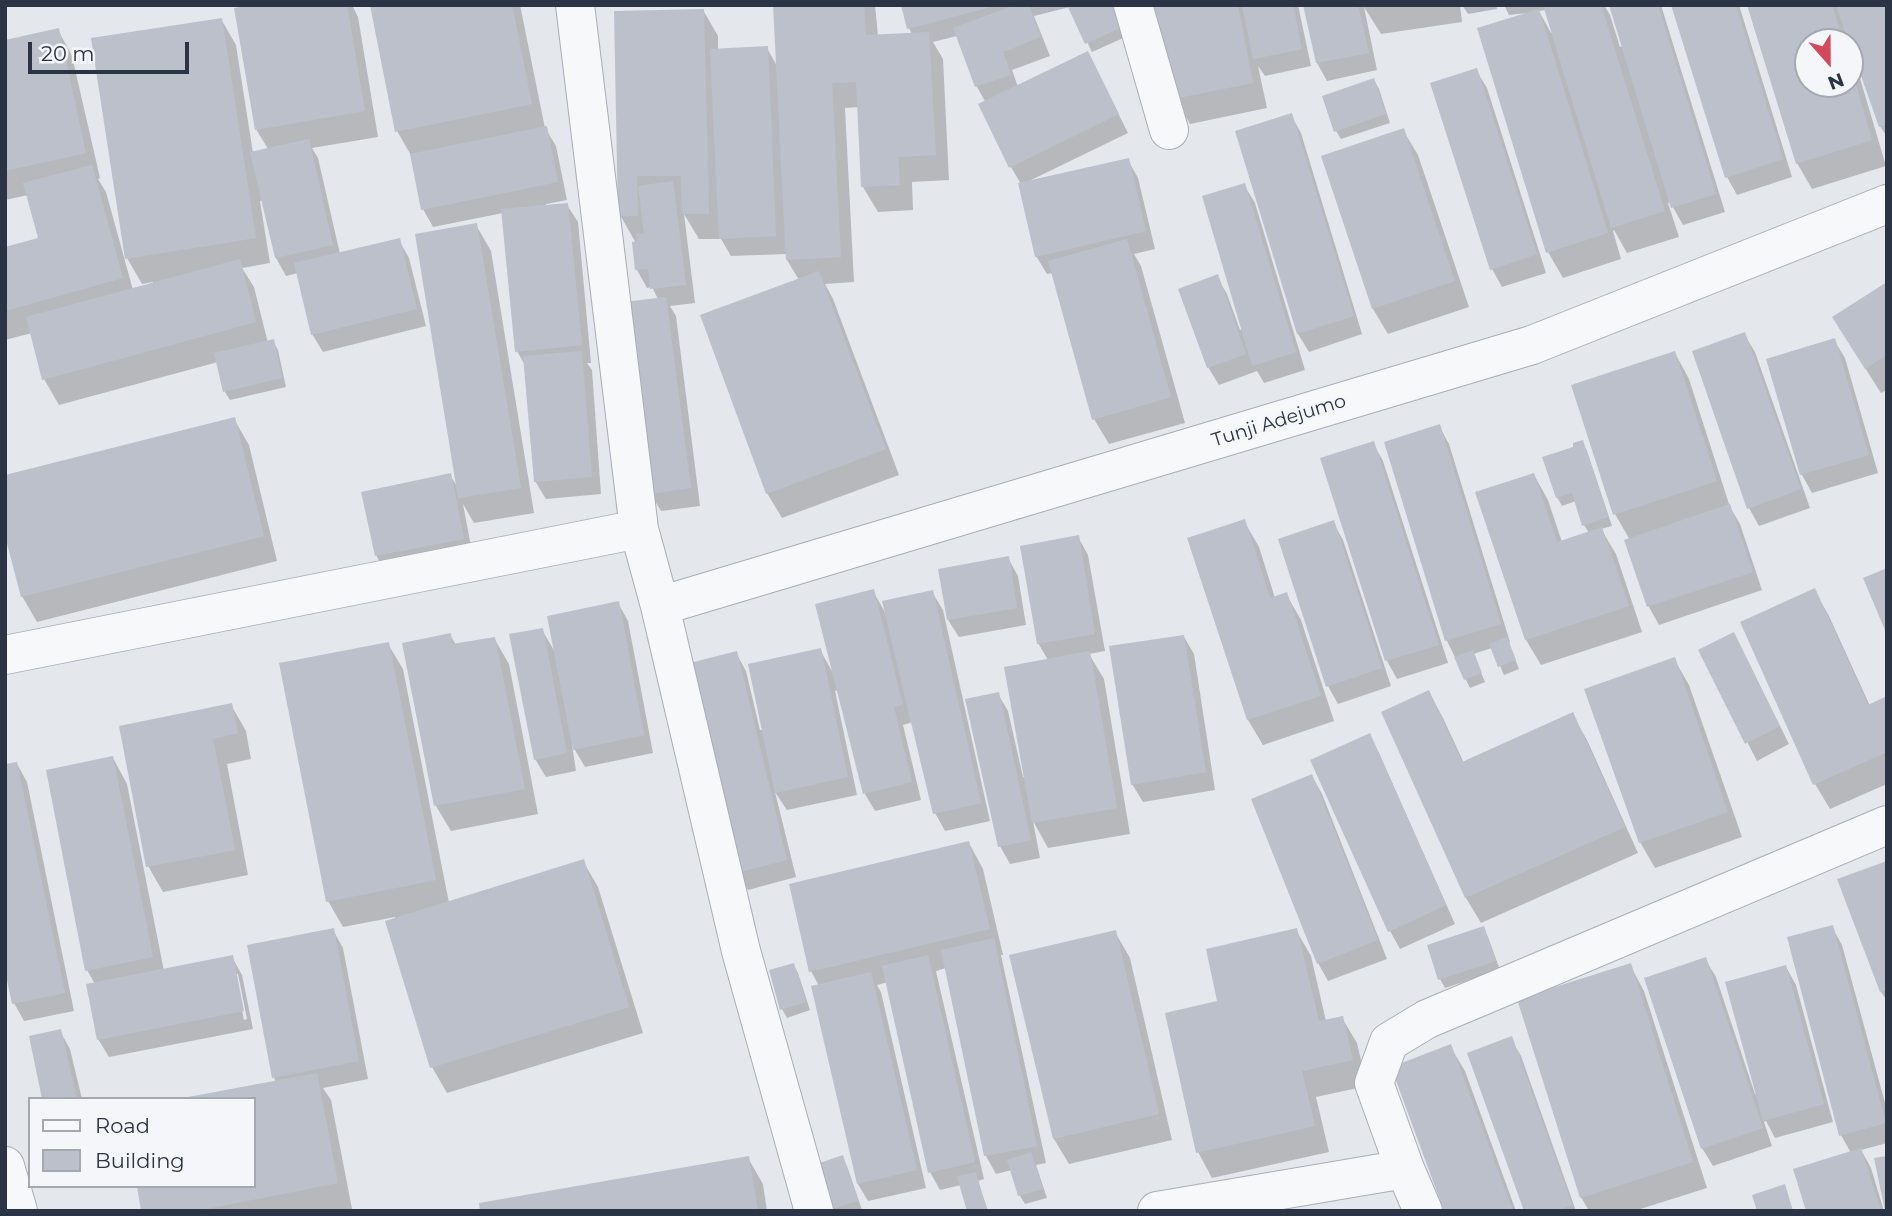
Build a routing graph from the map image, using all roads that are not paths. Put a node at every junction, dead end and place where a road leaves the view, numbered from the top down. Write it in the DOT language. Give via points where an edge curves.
graph roads {
  1 [pos="575,5"];
  2 [pos="1133,5"];
  3 [pos="1169,130"];
  4 [pos="1887,204"];
  5 [pos="639,529"];
  6 [pos="660,606"];
  7 [pos="5,655"];
  8 [pos="1887,825"];
  9 [pos="5,1166"];
  10 [pos="1405,1169"];
  11 [pos="18,1211"];
  12 [pos="814,1211"];
  13 [pos="1157,1211"];
  14 [pos="1423,1211"];
  1 -- 5 [label="street"];
  2 -- 3 [label="street"];
  4 -- 6 [label="street, Tunji Adejumo" via="1532,345"];
  5 -- 6 [label="street"];
  5 -- 7 [label="street"];
  6 -- 12 [label="street" via="741,951"];
  8 -- 10 [label="street" via="1427,1019 1389,1042 1374,1083"];
  9 -- 11 [label="street"];
  10 -- 13 [label="street"];
  10 -- 14 [label="street"];
}
